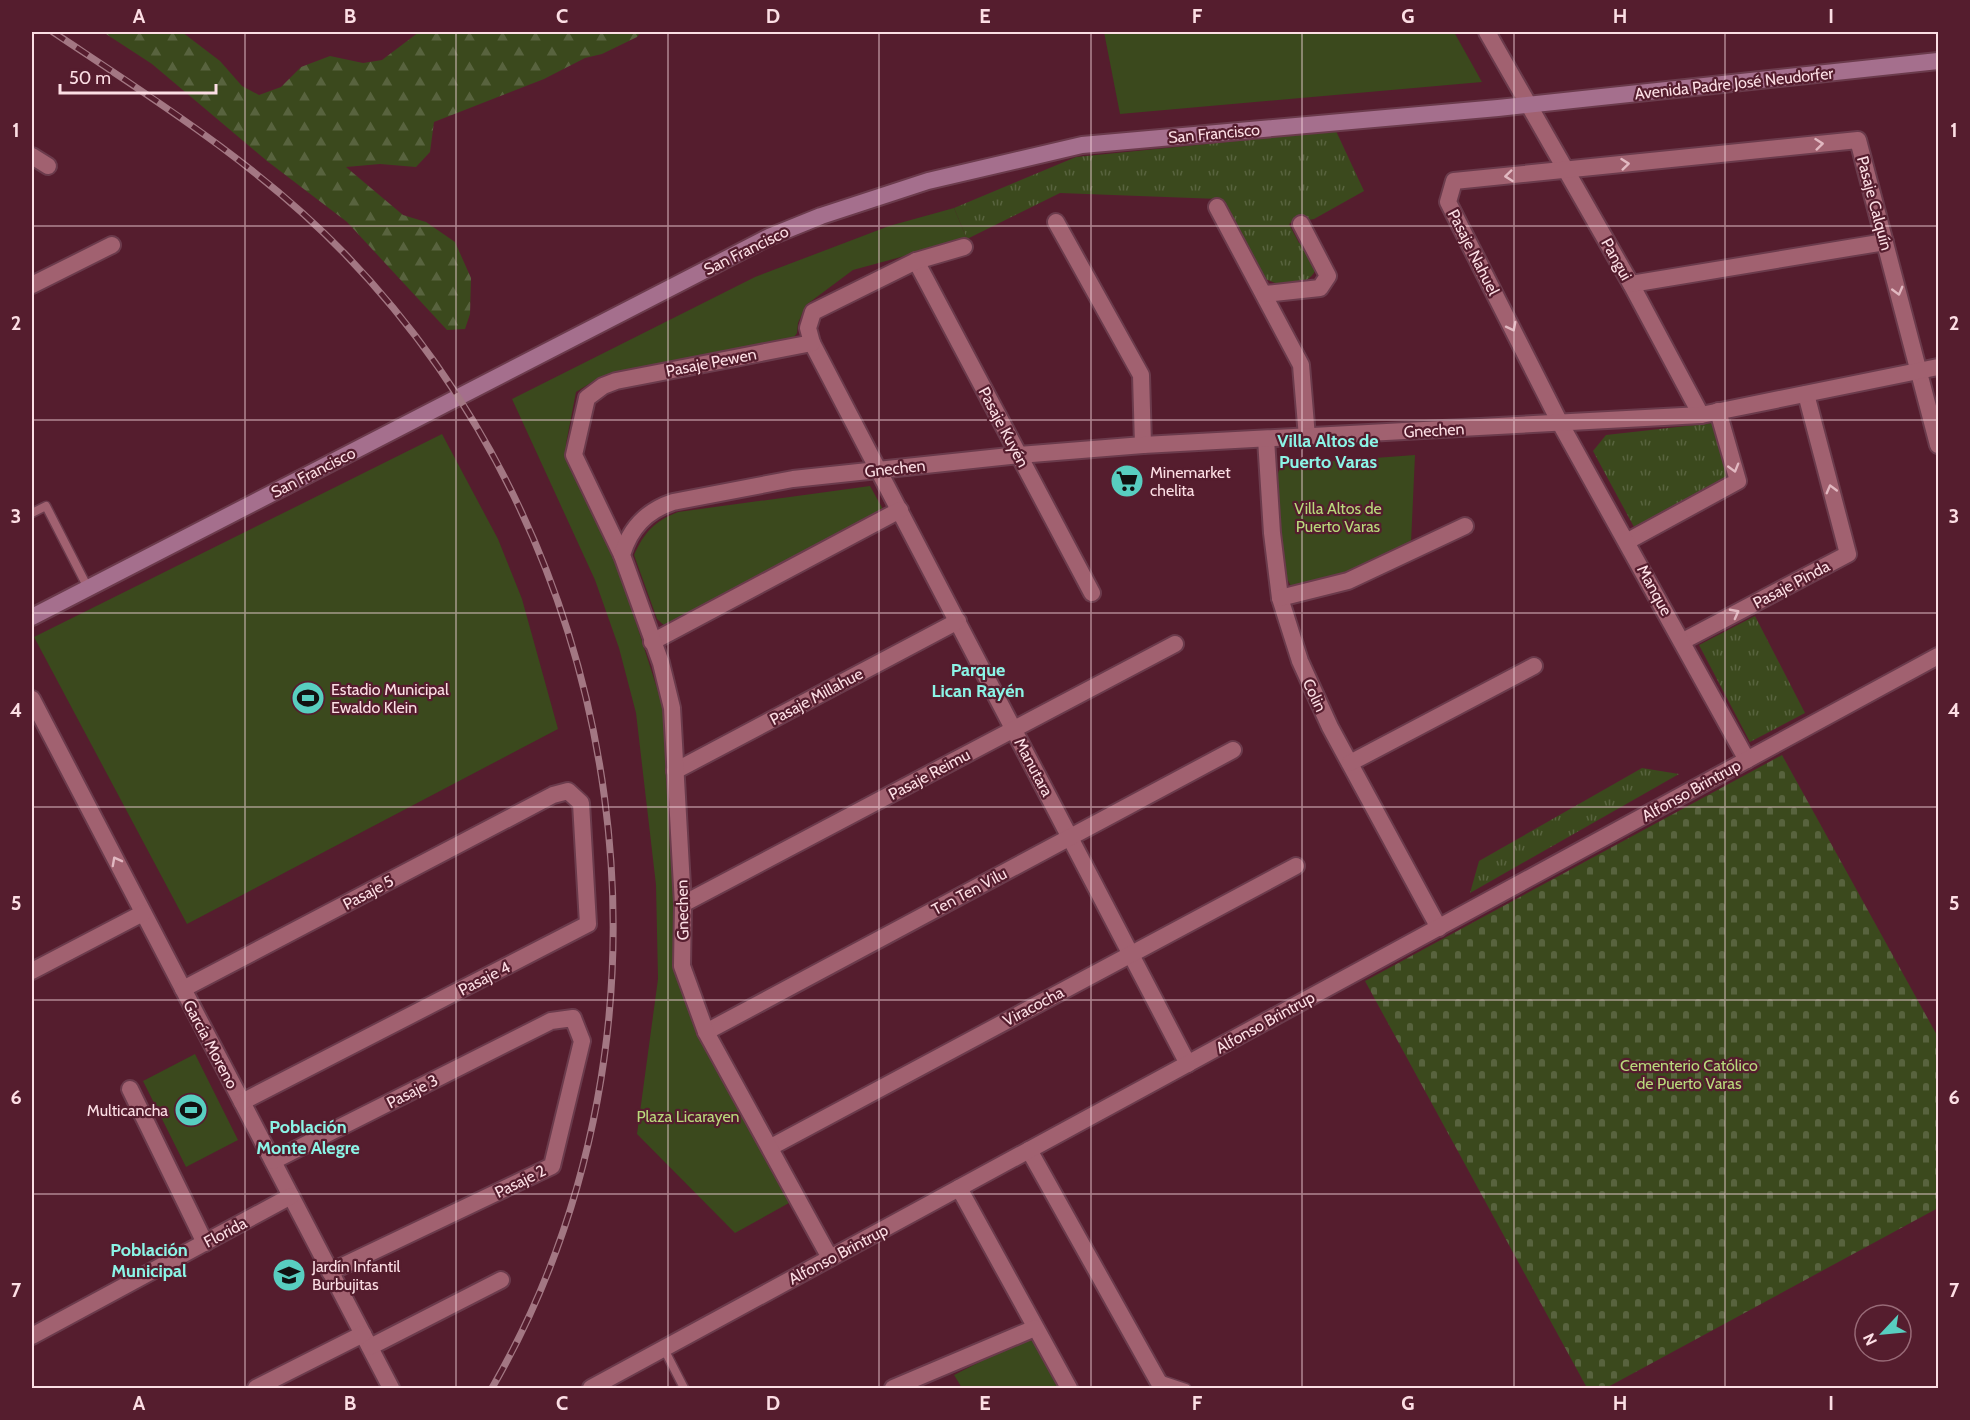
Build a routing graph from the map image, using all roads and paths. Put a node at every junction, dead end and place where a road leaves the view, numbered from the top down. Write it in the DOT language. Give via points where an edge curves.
graph roads {
  1 [pos="1487,32"];
  2 [pos="1938,61"];
  3 [pos="1530,104"];
  4 [pos="32,156"];
  5 [pos="48,166"];
  6 [pos="1567,170"];
  7 [pos="1217,207"];
  8 [pos="1056,222"];
  9 [pos="1301,224"];
  10 [pos="1885,242"];
  11 [pos="112,244"];
  12 [pos="964,246"];
  13 [pos="916,261"];
  14 [pos="1631,284"];
  15 [pos="32,285"];
  16 [pos="1265,294"];
  17 [pos="812,343"];
  18 [pos="1938,367"];
  19 [pos="1919,372"];
  20 [pos="1806,394"];
  21 [pos="1718,411"];
  22 [pos="1701,415"];
  23 [pos="1560,423"];
  24 [pos="1307,437"];
  25 [pos="1266,439"];
  26 [pos="1143,445"];
  27 [pos="1938,445"];
  28 [pos="1019,455"];
  29 [pos="879,470"];
  30 [pos="900,510"];
  31 [pos="32,513"];
  32 [pos="1465,525"];
  33 [pos="1628,541"];
  34 [pos="622,555"];
  35 [pos="88,588"];
  36 [pos="1092,593"];
  37 [pos="1280,598"];
  38 [pos="32,617"];
  39 [pos="958,621"];
  40 [pos="1683,641"];
  41 [pos="652,642"];
  42 [pos="1175,644"];
  43 [pos="1935,660"];
  44 [pos="1534,666"];
  45 [pos="32,699"];
  46 [pos="1014,729"];
  47 [pos="1233,750"];
  48 [pos="1747,760"];
  49 [pos="1350,763"];
  50 [pos="675,771"];
  51 [pos="553,795"];
  52 [pos="1070,837"];
  53 [pos="1296,866"];
  54 [pos="683,904"];
  55 [pos="143,913"];
  56 [pos="1439,928"];
  57 [pos="1131,954"];
  58 [pos="32,971"];
  59 [pos="183,989"];
  60 [pos="551,1021"];
  61 [pos="706,1032"];
  62 [pos="1188,1064"];
  63 [pos="130,1089"];
  64 [pos="242,1102"];
  65 [pos="771,1147"];
  66 [pos="1029,1150"];
  67 [pos="273,1161"];
  68 [pos="959,1188"];
  69 [pos="291,1196"];
  70 [pos="205,1243"];
  71 [pos="830,1258"];
  72 [pos="330,1272"];
  73 [pos="501,1280"];
  74 [pos="1035,1328"];
  75 [pos="32,1336"];
  76 [pos="366,1341"];
  77 [pos="664,1348"];
  78 [pos="1158,1383"];
  79 [pos="256,1389"];
  80 [pos="391,1389"];
  81 [pos="591,1389"];
  82 [pos="684,1389"];
  83 [pos="893,1389"];
  84 [pos="1069,1389"];
  85 [pos="1186,1389"];
  1 -- 3 [label="street, Pangui"];
  2 -- 3 [label="main road, Avenida Padre José Neudorfer"];
  3 -- 6 [label="street, Pangui"];
  3 -- 35 [label="main road, San Francisco" via="1082,145 928,181 821,216 769,237"];
  4 -- 5 [label="street"];
  6 -- 10 [label="street, Pasaje Calquín, one-way" via="1858,140"];
  6 -- 14 [label="street, Pangui"];
  6 -- 23 [label="street, Pasaje Nahuel, one-way" via="1454,182 1448,202"];
  7 -- 16 [label="street"];
  8 -- 26 [label="street" via="1140,375"];
  9 -- 16 [label="street" via="1328,276 1320,288"];
  10 -- 14 [label="street"];
  10 -- 19 [label="street, Pasaje Calquín, one-way"];
  11 -- 15 [label="street"];
  12 -- 13 [label="street"];
  13 -- 17 [label="street" via="813,312 808,328"];
  13 -- 28 [label="street, Pasaje Kuyén"];
  14 -- 22 [label="street, Pangui"];
  16 -- 24 [label="street" via="1301,365"];
  17 -- 29 [label="street, Manutara"];
  17 -- 34 [label="street, Pasaje Pewen" via="616,381 587,398 574,455"];
  18 -- 19 [label="street, Gnechen"];
  19 -- 20 [label="street, Gnechen"];
  19 -- 27 [label="street, Pasaje Calquín"];
  20 -- 21 [label="street, Gnechen"];
  40 -- 20 [label="street, Pasaje Pinda, one-way" via="1848,554"];
  21 -- 22 [label="street, Gnechen"];
  21 -- 33 [label="street, one-way" via="1738,481"];
  22 -- 23 [label="street, Gnechen"];
  23 -- 24 [label="street, Gnechen"];
  23 -- 33 [label="street, Manque"];
  24 -- 25 [label="street, Gnechen"];
  25 -- 26 [label="street, Gnechen"];
  25 -- 37 [label="street, Colin"];
  26 -- 28 [label="street, Gnechen"];
  28 -- 29 [label="street, Gnechen"];
  28 -- 36 [label="street, Pasaje Kuyén"];
  29 -- 30 [label="street, Manutara"];
  29 -- 34 [label="street, Gnechen" via="794,479 673,502 641,520"];
  30 -- 39 [label="street, Manutara"];
  30 -- 41 [label="street"];
  31 -- 35 [label="lane" via="46,506"];
  32 -- 37 [label="street" via="1348,581"];
  33 -- 40 [label="street, Manque"];
  34 -- 41 [label="street, Gnechen"];
  35 -- 38 [label="main road, San Francisco"];
  37 -- 49 [label="street, Colin" via="1312,691"];
  39 -- 46 [label="street, Manutara"];
  39 -- 50 [label="street, Pasaje Millahue"];
  40 -- 48 [label="street, Manque"];
  41 -- 50 [label="street, Gnechen" via="672,708"];
  42 -- 46 [label="street, Pasaje Reimu"];
  43 -- 48 [label="street, Alfonso Brintrup"];
  44 -- 49 [label="street"];
  55 -- 45 [label="street, García Moreno, one-way"];
  46 -- 52 [label="street, Manutara"];
  46 -- 54 [label="street, Pasaje Reimu"];
  47 -- 52 [label="street, Ten Ten Vilu"];
  48 -- 56 [label="street, Alfonso Brintrup"];
  49 -- 56 [label="street, Colin"];
  50 -- 54 [label="street, Gnechen"];
  51 -- 59 [label="street, Pasaje 5"];
  51 -- 64 [label="street, Pasaje 4" via="568,791 581,803 588,924"];
  52 -- 57 [label="street, Manutara"];
  52 -- 61 [label="street, Ten Ten Vilu"];
  53 -- 57 [label="street, Viracocha"];
  54 -- 61 [label="street, Gnechen" via="682,966"];
  55 -- 58 [label="street"];
  55 -- 59 [label="street, García Moreno"];
  56 -- 62 [label="street, Alfonso Brintrup"];
  57 -- 62 [label="street, Manutara"];
  57 -- 65 [label="street, Viracocha"];
  59 -- 64 [label="street, García Moreno"];
  60 -- 67 [label="street, Pasaje 3"];
  60 -- 72 [label="street, Pasaje 2" via="573,1018 582,1041 552,1166"];
  61 -- 65 [label="street, Gnechen"];
  62 -- 66 [label="street, Alfonso Brintrup"];
  63 -- 70 [label="street"];
  64 -- 67 [label="street, García Moreno"];
  65 -- 71 [label="street, Gnechen"];
  66 -- 68 [label="street, Alfonso Brintrup"];
  66 -- 78 [label="street"];
  67 -- 69 [label="street, García Moreno"];
  68 -- 71 [label="street, Alfonso Brintrup"];
  68 -- 74 [label="street"];
  69 -- 70 [label="street, Florida"];
  69 -- 72 [label="street, García Moreno"];
  70 -- 75 [label="street, Florida"];
  71 -- 77 [label="street, Alfonso Brintrup"];
  72 -- 76 [label="street, García Moreno"];
  73 -- 76 [label="street"];
  74 -- 83 [label="street"];
  74 -- 84 [label="street"];
  76 -- 79 [label="street"];
  76 -- 80 [label="street, García Moreno"];
  77 -- 81 [label="street, Alfonso Brintrup"];
  77 -- 82 [label="lane"];
  78 -- 85 [label="lane"];
}
